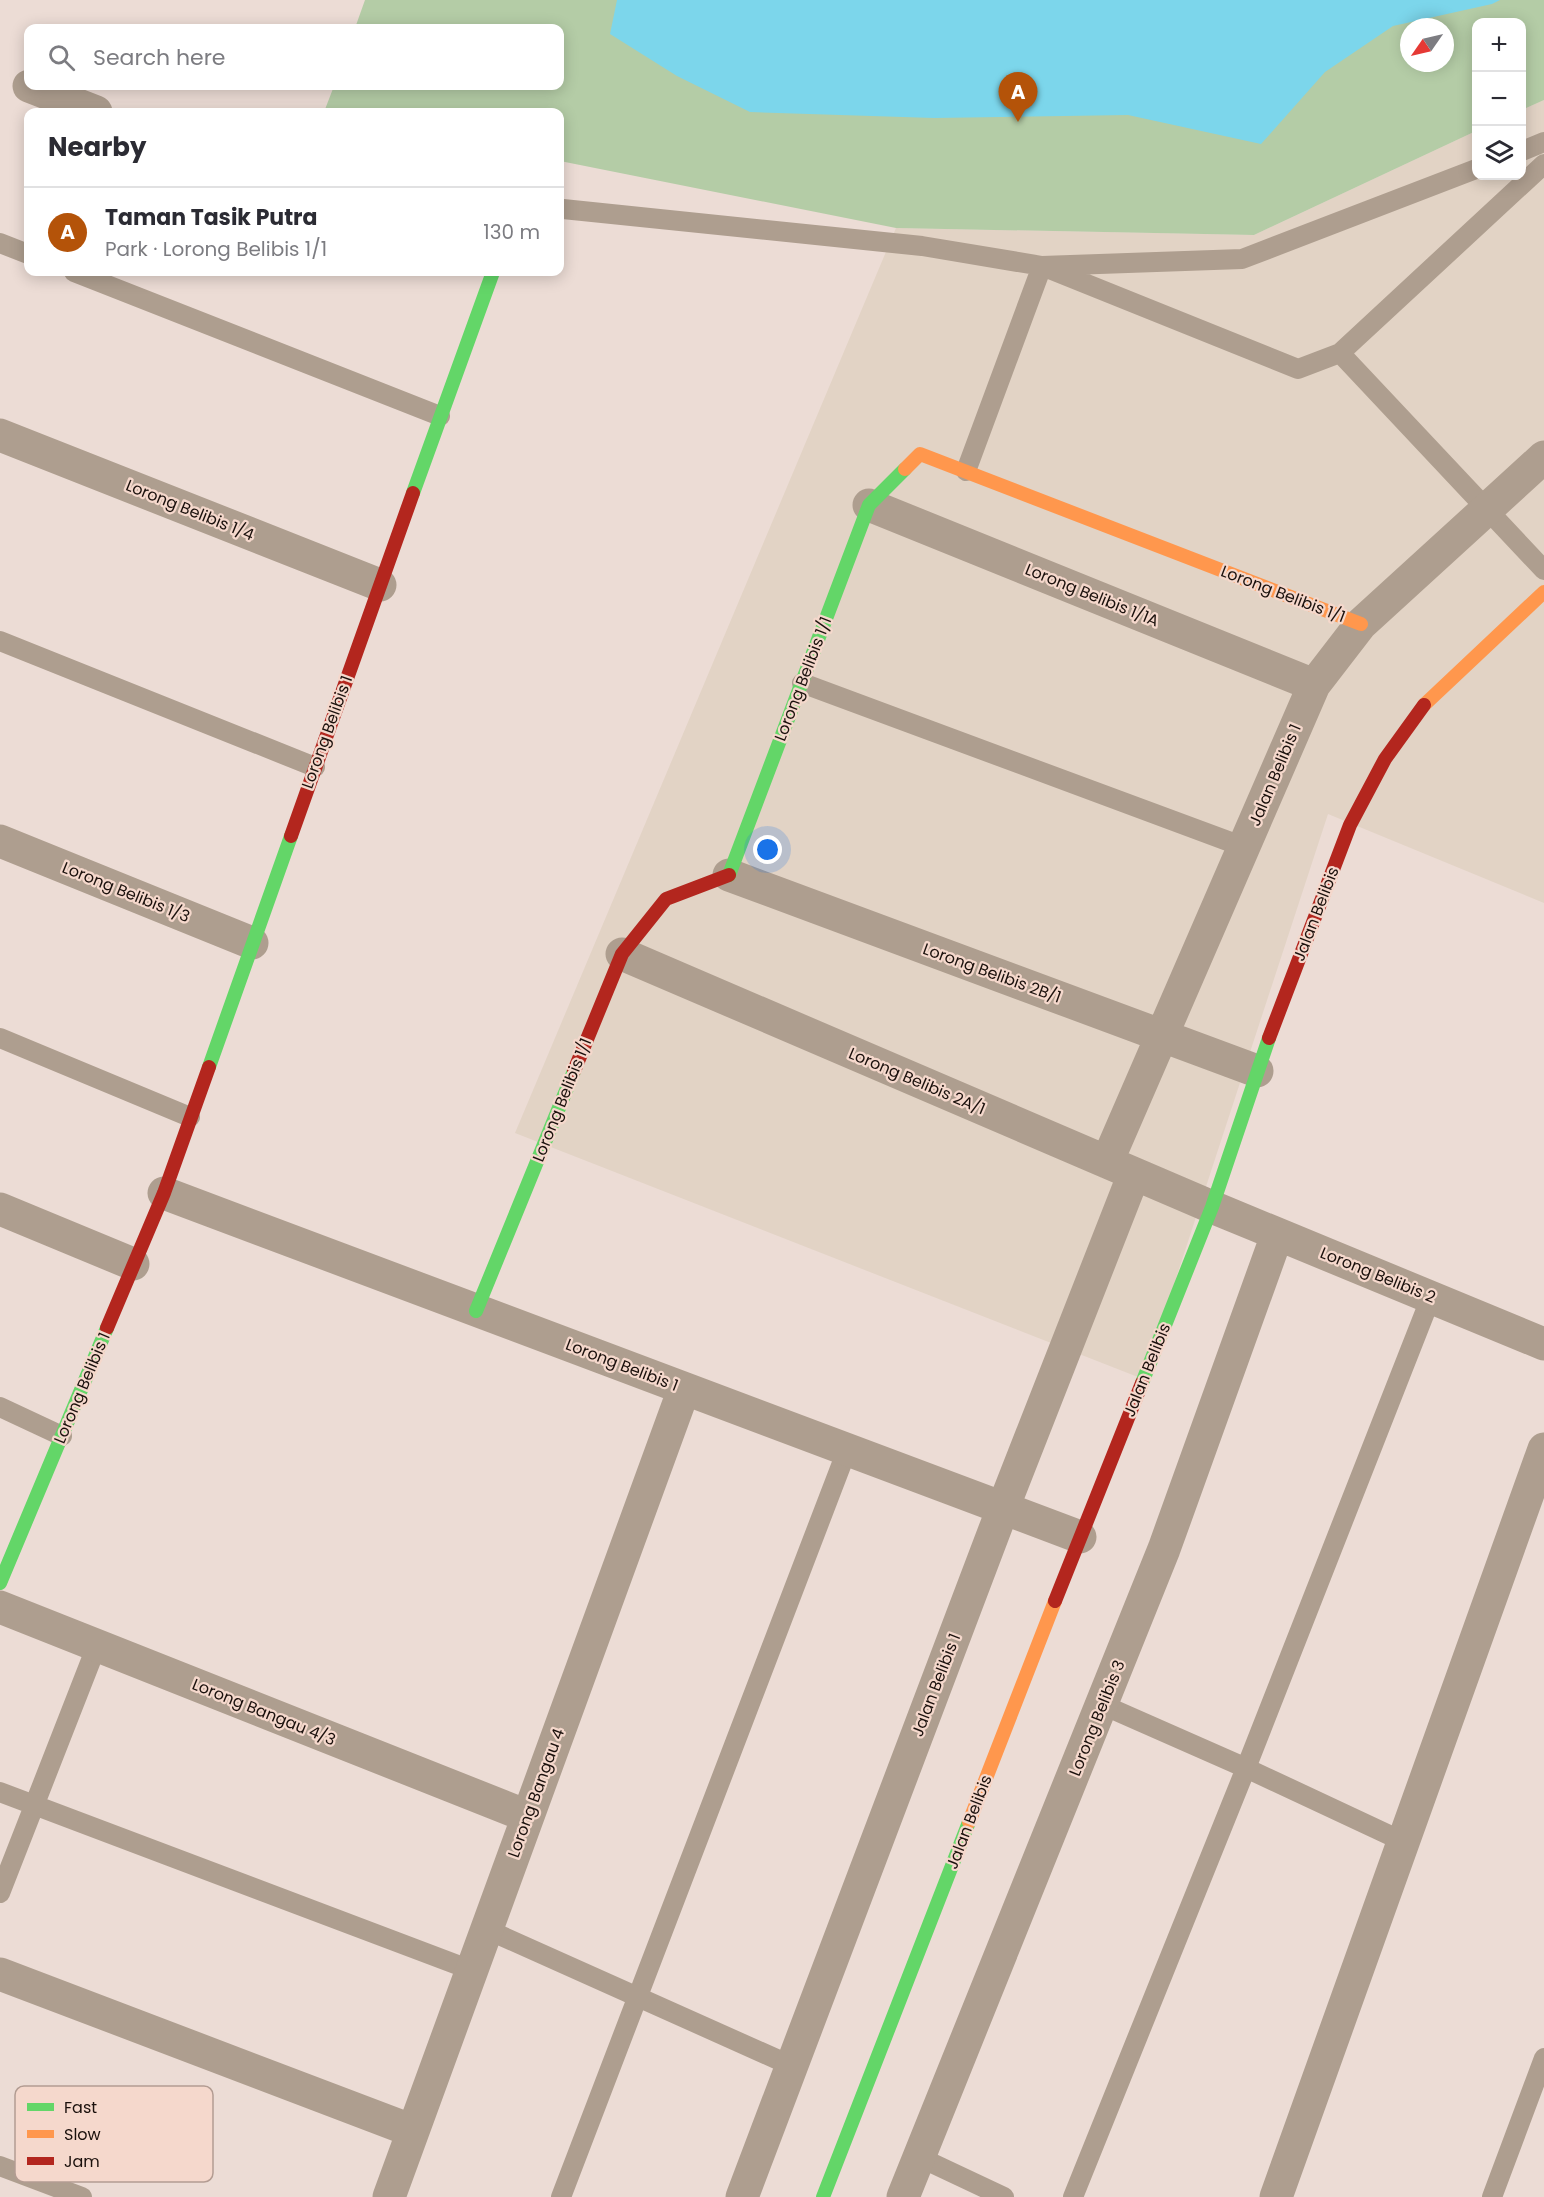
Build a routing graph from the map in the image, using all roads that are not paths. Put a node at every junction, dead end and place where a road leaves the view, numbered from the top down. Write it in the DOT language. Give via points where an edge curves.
graph roads {
  1 [pos="41,90"];
  2 [pos="86,108"];
  3 [pos="1544,142"];
  4 [pos="1526,149"];
  5 [pos="1544,164"];
  6 [pos="1472,170"];
  7 [pos="564,209"];
  8 [pos="0,243"];
  9 [pos="24,252"];
  10 [pos="1042,266"];
  11 [pos="84,276"];
  12 [pos="492,276"];
  13 [pos="1340,353"];
  14 [pos="440,416"];
  15 [pos="0,435"];
  16 [pos="1544,457"];
  17 [pos="966,471"];
  18 [pos="869,505"];
  19 [pos="1487,509"];
  20 [pos="1544,570"];
  21 [pos="380,585"];
  22 [pos="1544,592"];
  23 [pos="1361,624"];
  24 [pos="0,641"];
  25 [pos="802,682"];
  26 [pos="1314,685"];
  27 [pos="315,766"];
  28 [pos="0,841"];
  29 [pos="1244,847"];
  30 [pos="729,875"];
  31 [pos="252,943"];
  32 [pos="622,954"];
  33 [pos="1162,1037"];
  34 [pos="0,1038"];
  35 [pos="1257,1071"];
  36 [pos="190,1117"];
  37 [pos="1121,1168"];
  38 [pos="164,1193"];
  39 [pos="1212,1207"];
  40 [pos="0,1209"];
  41 [pos="1277,1235"];
  42 [pos="133,1264"];
  43 [pos="1431,1297"];
  44 [pos="476,1311"];
  45 [pos="1544,1344"];
  46 [pos="684,1389"];
  47 [pos="0,1407"];
  48 [pos="62,1436"];
  49 [pos="1544,1449"];
  50 [pos="847,1450"];
  51 [pos="1002,1508"];
  52 [pos="1080,1538"];
  53 [pos="0,1583"];
  54 [pos="0,1607"];
  55 [pos="97,1645"];
  56 [pos="1103,1705"];
  57 [pos="1246,1768"];
  58 [pos="0,1792"];
  59 [pos="34,1805"];
  60 [pos="527,1816"];
  61 [pos="1402,1841"];
  62 [pos="0,1893"];
  63 [pos="486,1929"];
  64 [pos="471,1970"];
  65 [pos="0,1974"];
  66 [pos="638,1997"];
  67 [pos="1544,2058"];
  68 [pos="792,2066"];
  69 [pos="413,2131"];
  70 [pos="919,2157"];
  71 [pos="0,2166"];
  72 [pos="15,2172"];
  73 [pos="42,2182"];
  74 [pos="82,2197"];
  75 [pos="389,2197"];
  76 [pos="561,2197"];
  77 [pos="742,2197"];
  78 [pos="823,2197"];
  79 [pos="903,2197"];
  80 [pos="1004,2197"];
  81 [pos="1073,2197"];
  82 [pos="1276,2197"];
  83 [pos="1492,2197"];
  1 -- 2 [label="street"];
  3 -- 4 [label="lane"];
  5 -- 13 [label="lane"];
  6 -- 10 [label="lane" via="1242,259"];
  7 -- 10 [label="lane" via="922,246"];
  8 -- 9 [label="lane"];
  10 -- 13 [label="lane" via="1298,369"];
  10 -- 17 [label="lane"];
  11 -- 14 [label="lane"];
  12 -- 14 [label="street, Lorong Belibis 1"];
  13 -- 19 [label="lane"];
  14 -- 21 [label="street, Lorong Belibis 1"];
  15 -- 21 [label="street, Lorong Belibis 1/4"];
  16 -- 19 [label="street, Jalan Belibis 1"];
  17 -- 18 [label="street, Lorong Belibis 1/1" via="920,454"];
  17 -- 23 [label="street, Lorong Belibis 1/1"];
  18 -- 25 [label="street, Lorong Belibis 1/1"];
  18 -- 26 [label="street, Lorong Belibis 1/1A"];
  19 -- 20 [label="lane"];
  19 -- 23 [label="street, Jalan Belibis 1"];
  21 -- 27 [label="street, Lorong Belibis 1"];
  22 -- 35 [label="street, Jalan Belibis" via="1428,699 1385,759 1350,825"];
  23 -- 26 [label="street, Jalan Belibis 1"];
  24 -- 27 [label="lane"];
  25 -- 29 [label="lane"];
  25 -- 30 [label="street, Lorong Belibis 1/1"];
  26 -- 29 [label="street, Jalan Belibis 1"];
  27 -- 31 [label="street, Lorong Belibis 1"];
  28 -- 31 [label="street, Lorong Belibis 1/3"];
  29 -- 33 [label="street, Jalan Belibis 1"];
  30 -- 32 [label="street, Lorong Belibis 1/1" via="666,899"];
  30 -- 33 [label="street, Lorong Belibis 2B/1"];
  31 -- 36 [label="street, Lorong Belibis 1"];
  32 -- 37 [label="street, Lorong Belibis 2A/1"];
  32 -- 44 [label="street, Lorong Belibis 1/1"];
  33 -- 35 [label="street, Lorong Belibis 2B/1"];
  33 -- 37 [label="street, Jalan Belibis 1"];
  34 -- 36 [label="lane"];
  35 -- 39 [label="street, Jalan Belibis"];
  36 -- 38 [label="street, Lorong Belibis 1"];
  37 -- 39 [label="street, Lorong Belibis 2A/1"];
  37 -- 51 [label="street, Jalan Belibis 1"];
  38 -- 42 [label="street, Lorong Belibis 1"];
  38 -- 44 [label="street, Lorong Belibis 1"];
  39 -- 41 [label="street, Lorong Belibis 2"];
  39 -- 52 [label="street, Jalan Belibis"];
  40 -- 42 [label="street"];
  41 -- 43 [label="street, Lorong Belibis 2"];
  41 -- 56 [label="street, Lorong Belibis 3" via="1164,1549"];
  42 -- 48 [label="street, Lorong Belibis 1"];
  43 -- 45 [label="street, Lorong Belibis 2"];
  43 -- 57 [label="lane"];
  44 -- 46 [label="street, Lorong Belibis 1"];
  46 -- 50 [label="street, Lorong Belibis 1"];
  46 -- 60 [label="street, Lorong Bangau 4"];
  47 -- 48 [label="lane"];
  48 -- 53 [label="street, Lorong Belibis 1"];
  49 -- 61 [label="street"];
  50 -- 51 [label="street, Lorong Belibis 1"];
  50 -- 66 [label="lane"];
  51 -- 52 [label="street, Lorong Belibis 1"];
  51 -- 68 [label="street, Jalan Belibis 1"];
  52 -- 78 [label="street, Jalan Belibis"];
  54 -- 55 [label="street, Lorong Bangau 4/3"];
  55 -- 59 [label="lane"];
  55 -- 60 [label="street, Lorong Bangau 4/3"];
  56 -- 57 [label="lane"];
  56 -- 70 [label="street, Lorong Belibis 3"];
  57 -- 61 [label="lane"];
  57 -- 81 [label="lane"];
  58 -- 59 [label="lane"];
  59 -- 62 [label="lane"];
  59 -- 64 [label="lane"];
  60 -- 63 [label="street, Lorong Bangau 4"];
  61 -- 82 [label="street"];
  63 -- 64 [label="street, Lorong Bangau 4"];
  63 -- 66 [label="lane"];
  64 -- 69 [label="street, Lorong Bangau 4"];
  65 -- 69 [label="street"];
  66 -- 68 [label="lane"];
  66 -- 76 [label="lane"];
  67 -- 83 [label="lane"];
  68 -- 77 [label="street, Jalan Belibis 1"];
  69 -- 75 [label="street, Lorong Bangau 4"];
  70 -- 79 [label="street, Lorong Belibis 3"];
  70 -- 80 [label="lane"];
  71 -- 72 [label="lane"];
  73 -- 74 [label="lane"];
}
